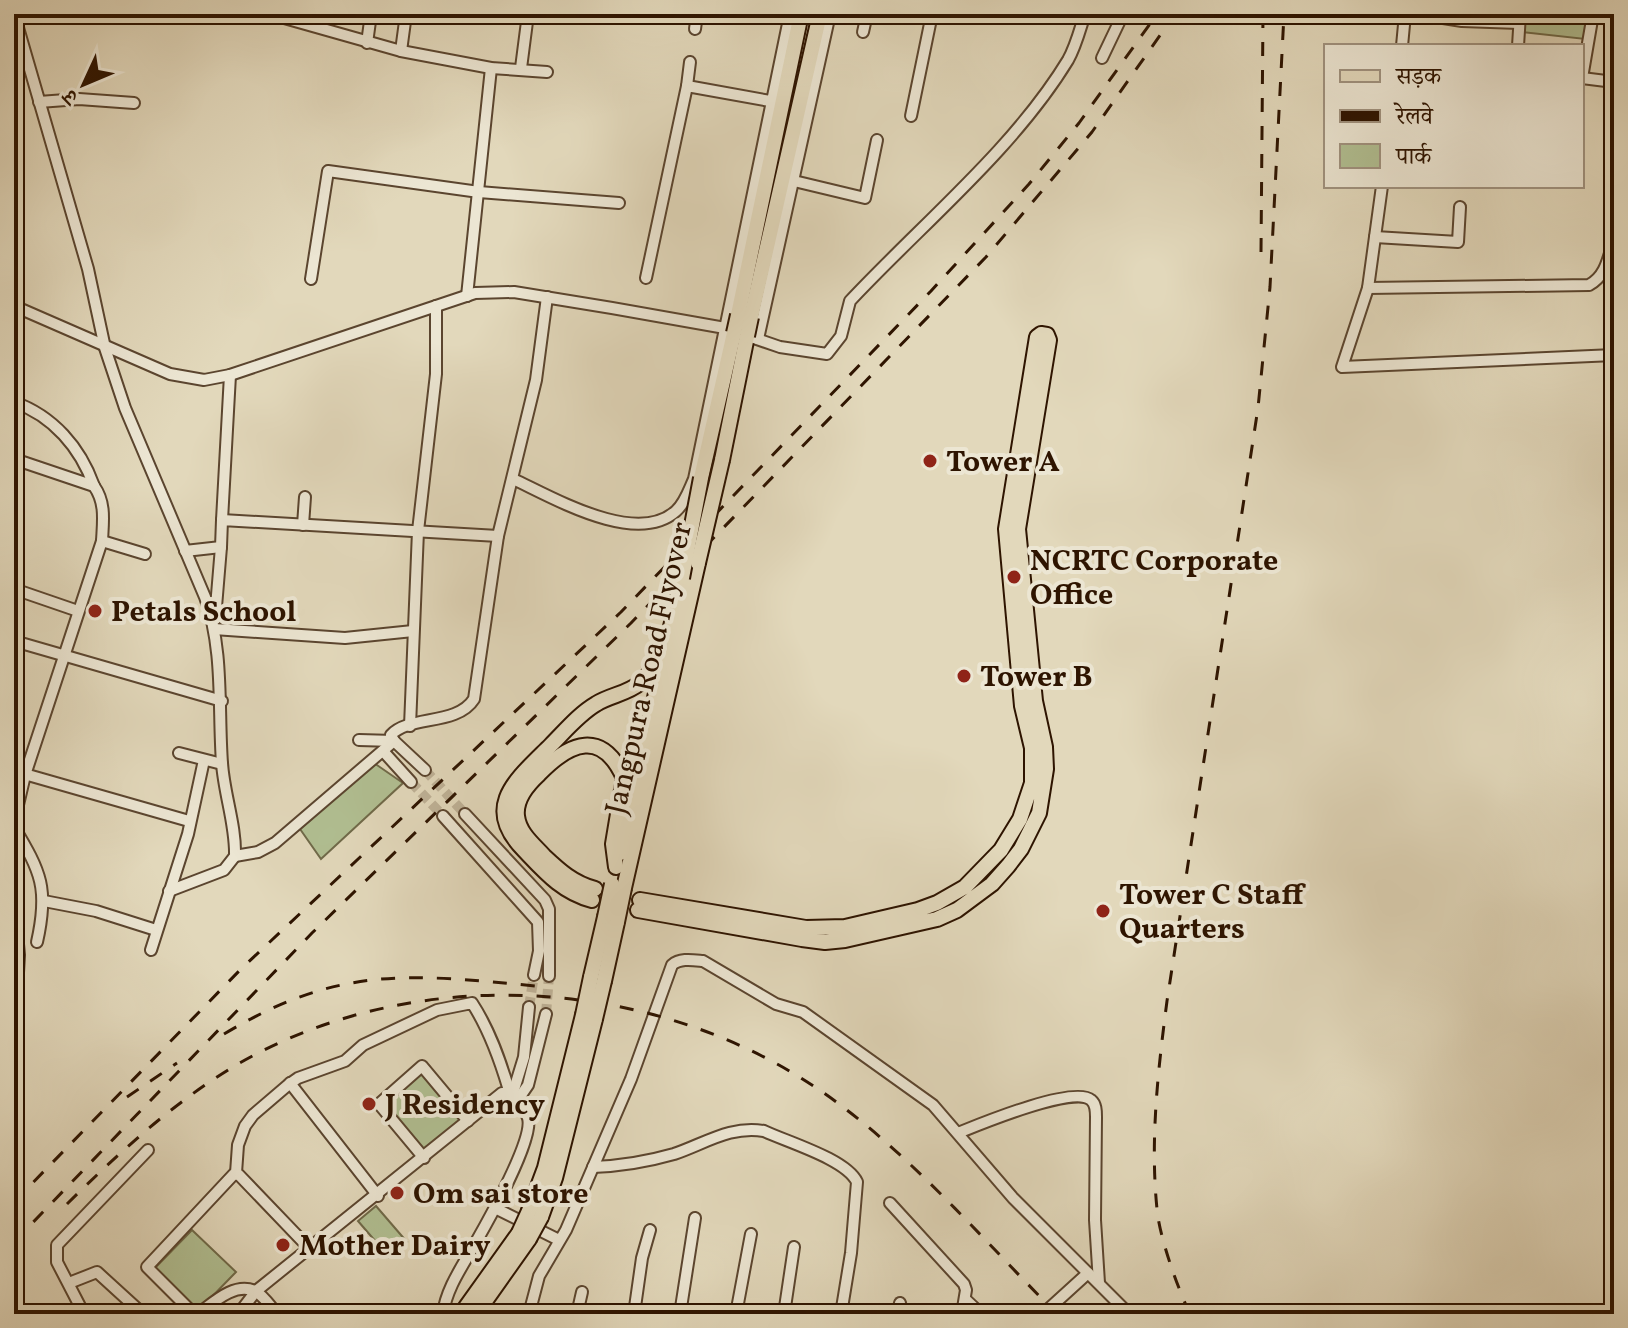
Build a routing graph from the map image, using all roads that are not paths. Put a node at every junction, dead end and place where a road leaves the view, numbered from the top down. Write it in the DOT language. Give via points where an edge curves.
graph roads {
  1 [pos="14,14"];
  2 [pos="270,14"];
  3 [pos="371,14"];
  4 [pos="406,14"];
  5 [pos="528,14"];
  6 [pos="697,14"];
  7 [pos="867,14"];
  8 [pos="932,14"];
  9 [pos="1085,14"];
  10 [pos="1123,14"];
  11 [pos="1405,14"];
  12 [pos="1418,14"];
  13 [pos="1593,14"];
  14 [pos="797,15"];
  15 [pos="823,16"];
  16 [pos="1462,18"];
  17 [pos="1520,19"];
  18 [pos="695,29"];
  19 [pos="863,32"];
  20 [pos="367,43"];
  21 [pos="1402,44"];
  22 [pos="1518,44"];
  23 [pos="401,51"];
  24 [pos="1102,58"];
  25 [pos="690,62"];
  26 [pos="1584,66"];
  27 [pos="491,68"];
  28 [pos="521,68"];
  29 [pos="547,72"];
  30 [pos="1584,78"];
  31 [pos="1614,82"];
  32 [pos="687,86"];
  33 [pos="770,101"];
  34 [pos="39,102"];
  35 [pos="134,103"];
  36 [pos="911,116"];
  37 [pos="877,140"];
  38 [pos="794,181"];
  39 [pos="1382,188"];
  40 [pos="479,192"];
  41 [pos="619,203"];
  42 [pos="1460,207"];
  43 [pos="1375,237"];
  44 [pos="1614,240"];
  45 [pos="646,278"];
  46 [pos="311,279"];
  47 [pos="1368,288"];
  48 [pos="467,296"];
  49 [pos="547,297"];
  50 [pos="14,306"];
  51 [pos="436,306"];
  52 [pos="725,328"];
  53 [pos="758,339"];
  54 [pos="105,348"];
  55 [pos="1614,355"];
  56 [pos="230,375"];
  57 [pos="14,402"];
  58 [pos="14,459"];
  59 [pos="513,479"];
  60 [pos="94,486"];
  61 [pos="305,497"];
  62 [pos="222,520"];
  63 [pos="303,525"];
  64 [pos="418,531"];
  65 [pos="498,536"];
  66 [pos="102,541"];
  67 [pos="221,547"];
  68 [pos="185,551"];
  69 [pos="145,554"];
  70 [pos="14,589"];
  71 [pos="78,611"];
  72 [pos="214,629"];
  73 [pos="413,631"];
  74 [pos="14,641"];
  75 [pos="666,650"];
  76 [pos="65,656"];
  77 [pos="222,701"];
  78 [pos="410,726"];
  79 [pos="359,740"];
  80 [pos="394,741"];
  81 [pos="383,751"];
  82 [pos="179,753"];
  83 [pos="204,760"];
  84 [pos="222,764"];
  85 [pos="425,770"];
  86 [pos="14,771"];
  87 [pos="25,775"];
  88 [pos="411,782"];
  89 [pos="465,814"];
  90 [pos="443,816"];
  91 [pos="510,818"];
  92 [pos="189,821"];
  93 [pos="14,824"];
  94 [pos="235,856"];
  95 [pos="616,867"];
  96 [pos="169,891"];
  97 [pos="593,894"];
  98 [pos="14,901"];
  99 [pos="44,901"];
  100 [pos="639,905"];
  101 [pos="156,930"];
  102 [pos="37,942"];
  103 [pos="151,950"];
  104 [pos="534,975"];
  105 [pos="549,976"];
  106 [pos="529,1007"];
  107 [pos="546,1014"];
  108 [pos="14,1042"];
  109 [pos="290,1083"];
  110 [pos="513,1097"];
  111 [pos="468,1121"];
  112 [pos="958,1133"];
  113 [pos="148,1150"];
  114 [pos="424,1158"];
  115 [pos="593,1167"];
  116 [pos="236,1173"];
  117 [pos="378,1196"];
  118 [pos="890,1203"];
  119 [pos="495,1208"];
  120 [pos="695,1218"];
  121 [pos="650,1230"];
  122 [pos="751,1234"];
  123 [pos="559,1240"];
  124 [pos="794,1247"];
  125 [pos="310,1249"];
  126 [pos="1088,1273"];
  127 [pos="69,1283"];
  128 [pos="1099,1283"];
  129 [pos="256,1291"];
  130 [pos="582,1292"];
  131 [pos="965,1294"];
  132 [pos="235,1313"];
  133 [pos="84,1314"];
  134 [pos="143,1314"];
  135 [pos="196,1314"];
  136 [pos="258,1314"];
  137 [pos="277,1314"];
  138 [pos="443,1314"];
  139 [pos="461,1314"];
  140 [pos="476,1314"];
  141 [pos="529,1314"];
  142 [pos="577,1314"];
  143 [pos="634,1314"];
  144 [pos="680,1314"];
  145 [pos="736,1314"];
  146 [pos="784,1314"];
  147 [pos="841,1314"];
  148 [pos="962,1314"];
  149 [pos="981,1314"];
  150 [pos="1043,1314"];
  151 [pos="1129,1314"];
  1 -- 34 [label="street"];
  2 -- 20 [label="street"];
  3 -- 20 [label="street"];
  4 -- 23 [label="street"];
  5 -- 28 [label="street"];
  6 -- 18 [label="street"];
  7 -- 19 [label="street"];
  8 -- 36 [label="street"];
  9 -- 53 [label="street" via="1070,57 1049,86 989,158 850,301 841,336 827,354"];
  10 -- 24 [label="street"];
  11 -- 21 [label="street"];
  12 -- 16 [label="street"];
  13 -- 26 [label="street"];
  14 -- 33 [label="street"];
  14 -- 75 [label="main road, Jangpura Road Flyover, bridge"];
  15 -- 38 [label="street"];
  15 -- 140 [label="main road, Jangpura Road Flyover, bridge" via="559,1163 529,1239"];
  16 -- 17 [label="street"];
  17 -- 22 [label="street"];
  20 -- 23 [label="street"];
  23 -- 27 [label="street"];
  25 -- 32 [label="street"];
  27 -- 28 [label="street"];
  27 -- 40 [label="street"];
  28 -- 29 [label="street"];
  30 -- 31 [label="street"];
  32 -- 33 [label="street"];
  32 -- 45 [label="street"];
  33 -- 52 [label="street"];
  34 -- 35 [label="street"];
  34 -- 54 [label="street" via="88,269"];
  37 -- 38 [label="street" via="865,198"];
  38 -- 53 [label="street"];
  39 -- 43 [label="street"];
  40 -- 41 [label="street"];
  40 -- 46 [label="street" via="328,171"];
  40 -- 48 [label="street"];
  42 -- 43 [label="street" via="1458,242"];
  43 -- 47 [label="street"];
  44 -- 47 [label="street" via="1604,271 1589,285"];
  47 -- 55 [label="street" via="1342,367"];
  48 -- 49 [label="street" via="514,292"];
  48 -- 51 [label="street"];
  49 -- 52 [label="street"];
  49 -- 59 [label="street" via="540,360"];
  50 -- 54 [label="street"];
  51 -- 56 [label="street"];
  51 -- 64 [label="street" via="436,374"];
  52 -- 53 [label="street"];
  52 -- 59 [label="street" via="694,479 673,514 640,523 610,521"];
  54 -- 56 [label="street" via="170,374 204,380"];
  54 -- 68 [label="street"];
  56 -- 62 [label="street"];
  57 -- 60 [label="street" via="53,424 79,456"];
  58 -- 60 [label="street"];
  59 -- 65 [label="street"];
  60 -- 66 [label="street" via="103,504"];
  61 -- 63 [label="street"];
  62 -- 63 [label="street"];
  62 -- 67 [label="street"];
  63 -- 64 [label="street"];
  64 -- 65 [label="street"];
  64 -- 73 [label="street"];
  65 -- 78 [label="street" via="474,699 466,708"];
  66 -- 69 [label="street"];
  66 -- 71 [label="street"];
  67 -- 68 [label="street"];
  67 -- 72 [label="street"];
  68 -- 72 [label="street"];
  70 -- 71 [label="street"];
  71 -- 76 [label="street"];
  72 -- 73 [label="street" via="345,638"];
  72 -- 77 [label="street"];
  73 -- 78 [label="street"];
  74 -- 76 [label="street"];
  75 -- 91 [label="main road" via="641,682 595,704 520,776 507,796"];
  75 -- 95 [label="main road, Jangpura Road Flyover"];
  76 -- 77 [label="street"];
  76 -- 87 [label="street"];
  77 -- 84 [label="street"];
  78 -- 80 [label="street" via="393,732"];
  79 -- 80 [label="street"];
  80 -- 81 [label="street"];
  80 -- 85 [label="street"];
  81 -- 88 [label="street"];
  81 -- 94 [label="street" via="275,843"];
  82 -- 83 [label="street"];
  83 -- 84 [label="street"];
  83 -- 92 [label="street"];
  84 -- 94 [label="street"];
  86 -- 87 [label="street"];
  87 -- 92 [label="street"];
  87 -- 93 [label="street"];
  89 -- 105 [label="street" via="545,900"];
  90 -- 104 [label="street" via="538,922"];
  91 -- 95 [label="main road" via="527,785 555,757 582,745 609,753 624,778 613,844"];
  91 -- 97 [label="main road" via="559,870"];
  92 -- 96 [label="street"];
  93 -- 99 [label="street" via="34,861"];
  94 -- 96 [label="street" via="224,870"];
  95 -- 139 [label="main road, Jangpura Road Flyover, bridge" via="545,1168 519,1233"];
  96 -- 101 [label="street"];
  98 -- 108 [label="street" via="19,955"];
  99 -- 101 [label="street"];
  99 -- 102 [label="street"];
  100 -- 100 [label="main road" via="806,928 845,927 937,903 965,887 1001,850 1020,819 1032,783 1006,529 1037,337 1047,335 1018,529 1046,769 1039,813 1021,849 992,884 957,910 845,940 802,939"];
  101 -- 103 [label="street"];
  106 -- 110 [label="street"];
  107 -- 110 [label="street" via="528,1085"];
  109 -- 110 [label="street" via="345,1061 363,1045 437,1010 472,1003"];
  109 -- 116 [label="street" via="245,1126"];
  109 -- 117 [label="street"];
  110 -- 111 [label="street" via="502,1093"];
  110 -- 119 [label="street" via="528,1125"];
  111 -- 114 [label="street"];
  111 -- 114 [label="street" via="422,1066 379,1104"];
  112 -- 115 [label="street" via="933,1105 803,1012 776,1004 703,961 677,961"];
  112 -- 126 [label="street"];
  112 -- 128 [label="street" via="1044,1102 1091,1100"];
  113 -- 127 [label="street" via="57,1245 57,1262"];
  114 -- 117 [label="street"];
  115 -- 123 [label="street"];
  115 -- 147 [label="street" via="627,1166 751,1129 839,1164 857,1182"];
  116 -- 125 [label="street"];
  116 -- 135 [label="street" via="147,1267"];
  117 -- 125 [label="street"];
  118 -- 131 [label="street" via="959,1278"];
  119 -- 123 [label="street"];
  119 -- 138 [label="street" via="452,1285"];
  120 -- 144 [label="street"];
  121 -- 143 [label="street"];
  122 -- 145 [label="street"];
  123 -- 141 [label="street" via="533,1290"];
  124 -- 146 [label="street"];
  125 -- 129 [label="street"];
  126 -- 128 [label="street"];
  126 -- 150 [label="street"];
  127 -- 133 [label="street"];
  127 -- 134 [label="street" via="97,1272"];
  128 -- 151 [label="street"];
  129 -- 132 [label="street"];
  129 -- 135 [label="street" via="238,1289"];
  129 -- 137 [label="street"];
  130 -- 142 [label="street"];
  131 -- 148 [label="street"];
  131 -- 149 [label="street"];
  132 -- 136 [label="street"];
}
